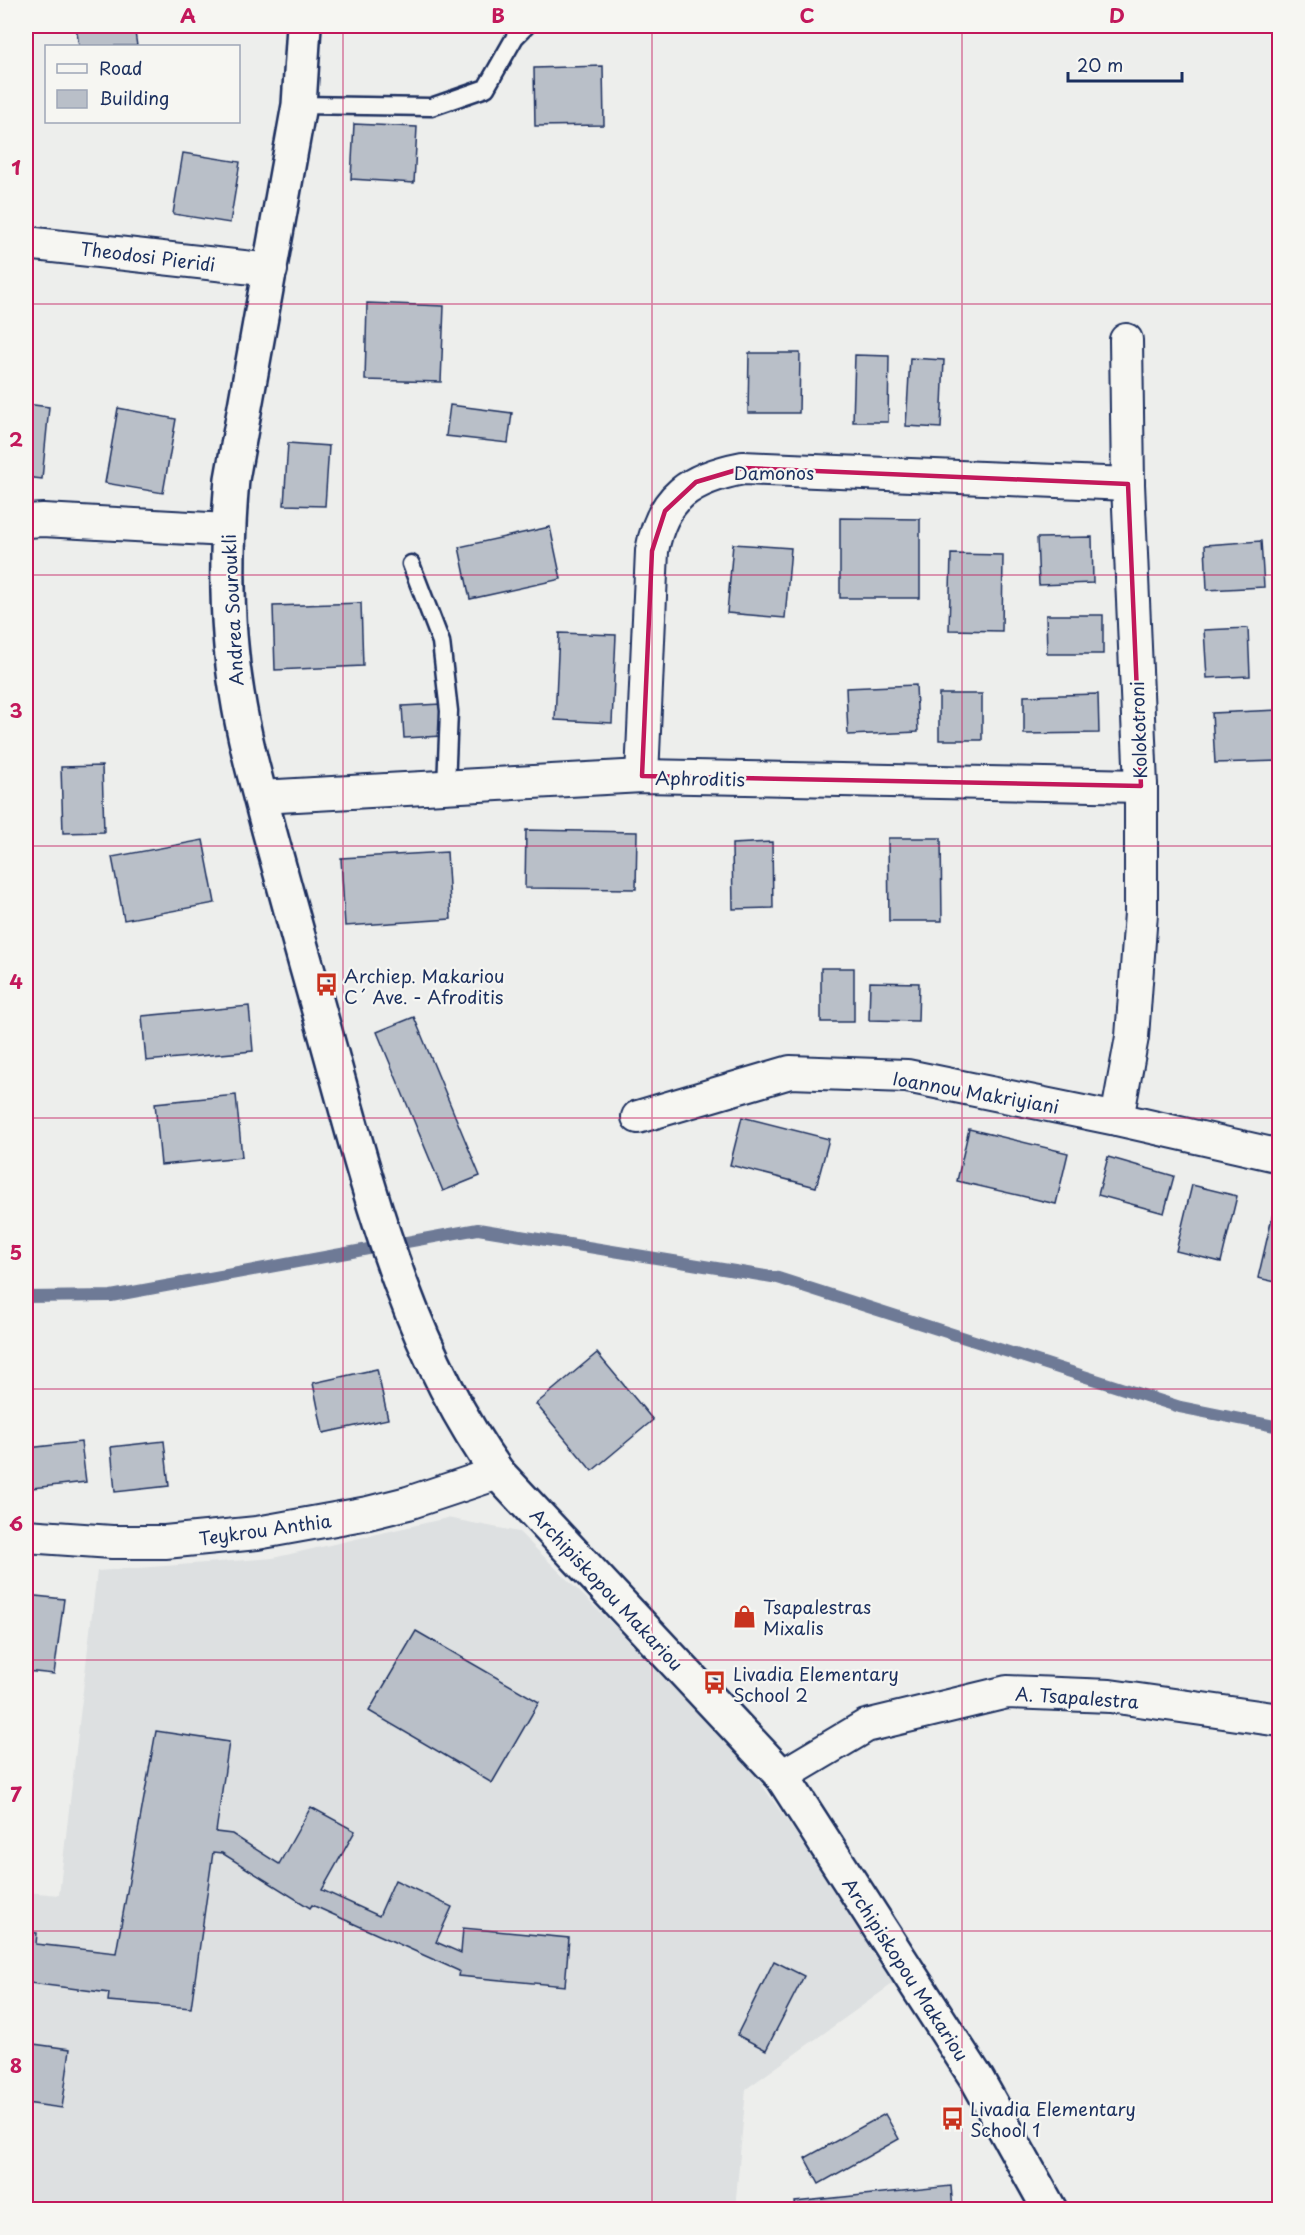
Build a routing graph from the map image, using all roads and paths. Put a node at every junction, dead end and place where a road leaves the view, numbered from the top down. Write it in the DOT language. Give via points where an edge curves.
graph roads {
  1 [pos="304,26"];
  2 [pos="526,26"];
  3 [pos="299,105"];
  4 [pos="26,243"];
  5 [pos="271,270"];
  6 [pos="1126,340"];
  7 [pos="1128,484"];
  8 [pos="26,521"];
  9 [pos="227,530"];
  10 [pos="411,564"];
  11 [pos="642,777"];
  12 [pos="1141,786"];
  13 [pos="447,787"];
  14 [pos="260,797"];
  15 [pos="638,1117"];
  16 [pos="1117,1119"];
  17 [pos="357,1148"];
  18 [pos="1280,1156"];
  19 [pos="498,1473"];
  20 [pos="26,1536"];
  21 [pos="1280,1720"];
  22 [pos="782,1776"];
  23 [pos="1050,2210"];
  1 -- 3 [label="main road, Andrea Souroukli"];
  2 -- 3 [label="lane" via="515,37 486,88 431,107"];
  3 -- 5 [label="main road, Andrea Souroukli"];
  4 -- 5 [label="street, Theodosi Pieridi"];
  5 -- 9 [label="main road, Andrea Souroukli" via="240,428"];
  6 -- 7 [label="street, Kolokotroni"];
  7 -- 11 [label="street, Damonos" via="743,468 696,482 665,511 653,542"];
  7 -- 12 [label="street, Kolokotroni"];
  8 -- 9 [label="street"];
  9 -- 14 [label="main road, Andrea Souroukli" via="237,694"];
  10 -- 13 [label="lane" via="441,642 449,711"];
  11 -- 12 [label="street, Aphroditis"];
  11 -- 13 [label="street, Aphroditis"];
  12 -- 16 [label="street, Kolokotroni" via="1137,981 1132,1037"];
  13 -- 14 [label="street, Aphroditis"];
  14 -- 17 [label="main road, Andrea Souroukli"];
  15 -- 16 [label="street, Ioannou Makriyiani" via="790,1072 907,1076"];
  16 -- 18 [label="street, Ioannou Makriyiani"];
  17 -- 19 [label="main road, Archipiskopou Makariou" via="425,1341 462,1418"];
  19 -- 20 [label="street, Teykrou Anthia" via="368,1513 257,1533 165,1542"];
  19 -- 22 [label="main road, Archipiskopou Makariou"];
  21 -- 22 [label="street, A. Tsapalestra" via="1110,1696 1007,1692 866,1726"];
  22 -- 23 [label="main road, Archipiskopou Makariou" via="977,2079"];
}
